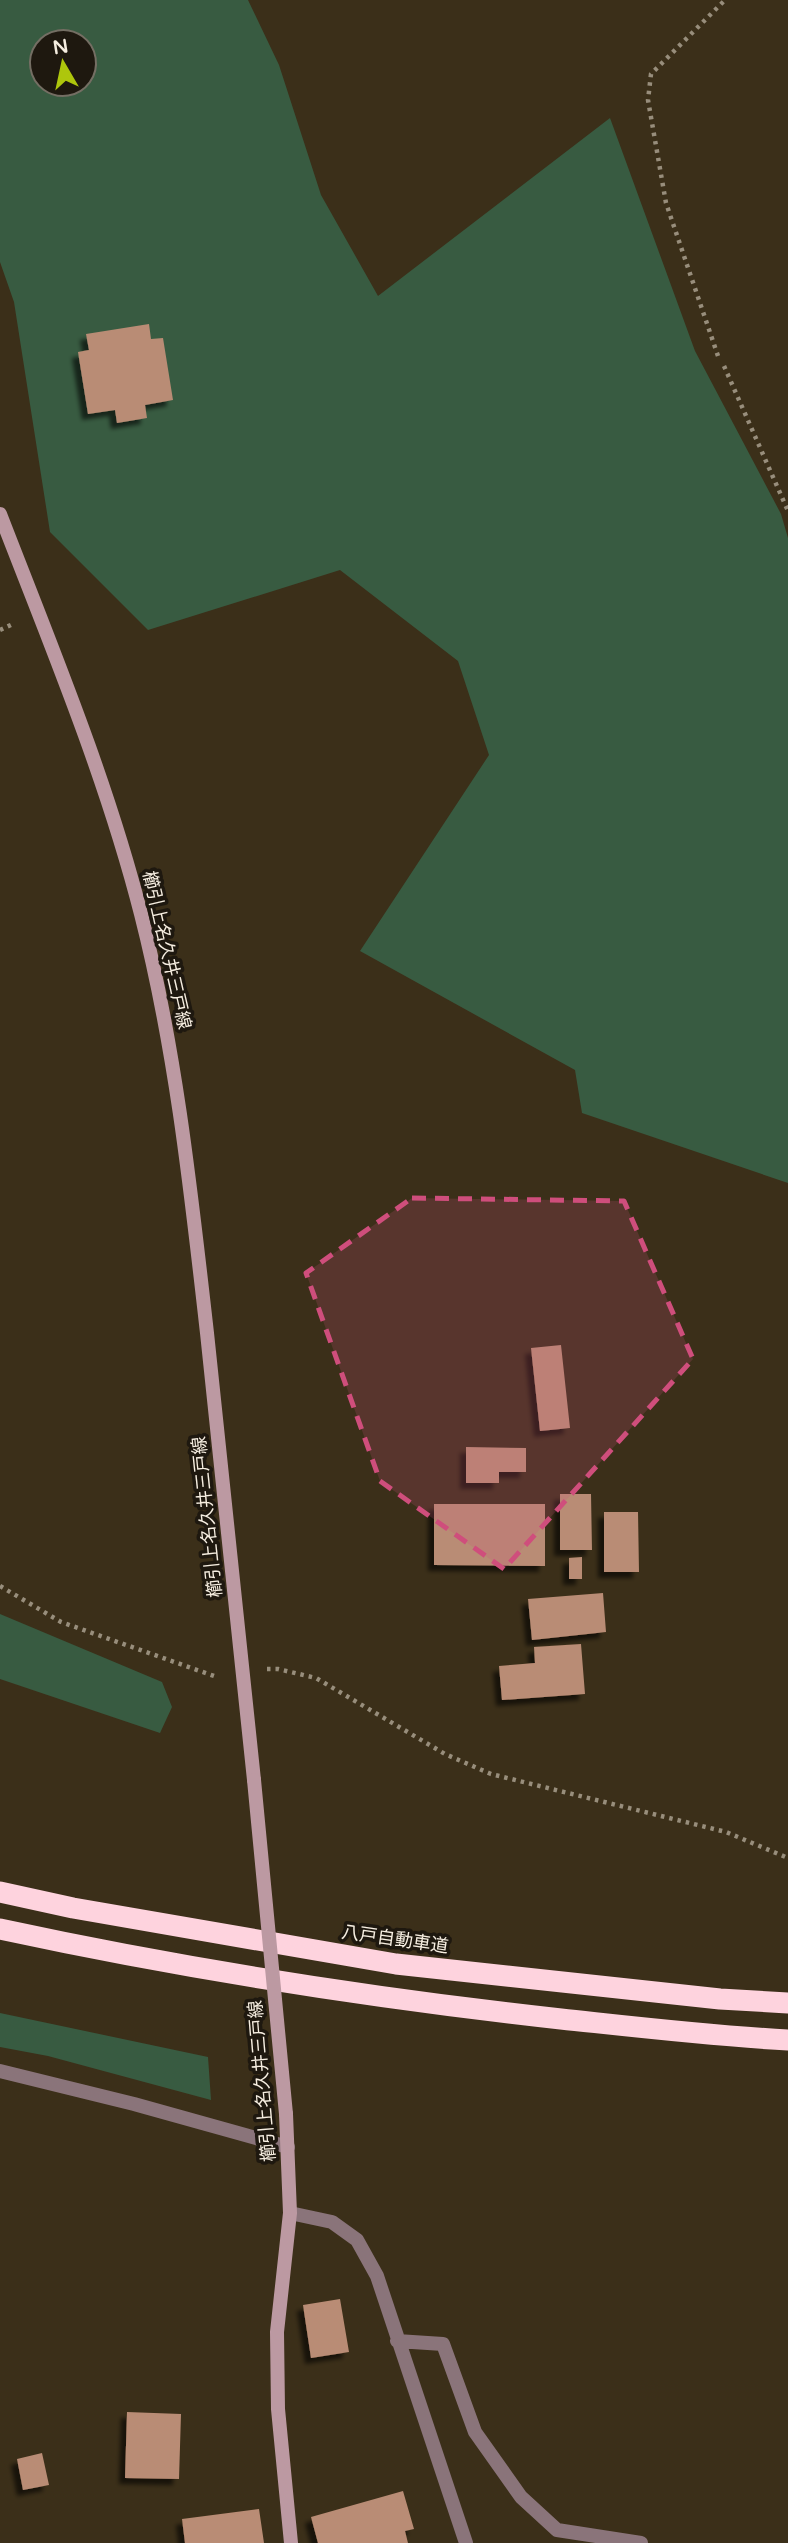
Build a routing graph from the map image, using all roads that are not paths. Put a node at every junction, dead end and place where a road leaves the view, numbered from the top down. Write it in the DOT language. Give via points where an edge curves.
graph roads {
  1 [pos="0,514"];
  2 [pos="0,1892"];
  3 [pos="0,1929"];
  4 [pos="788,2003"];
  5 [pos="788,2040"];
  6 [pos="0,2071"];
  7 [pos="288,2147"];
  8 [pos="290,2213"];
  9 [pos="397,2341"];
  10 [pos="291,2543"];
  11 [pos="466,2543"];
  12 [pos="641,2543"];
  1 -- 7 [label="main road, 櫛引上名久井三戸線, bridge" via="118,826 167,1034 187,1155"];
  2 -- 4 [label="highway, 八戸自動車道" via="396,1964"];
  3 -- 5 [label="highway" via="418,2003"];
  6 -- 7 [label="street"];
  7 -- 8 [label="main road, 櫛引上名久井三戸線"];
  8 -- 9 [label="street" via="332,2222 357,2240 377,2276"];
  8 -- 10 [label="main road, 櫛引上名久井三戸線" via="277,2345 278,2409"];
  9 -- 11 [label="street"];
  9 -- 12 [label="street" via="443,2344 475,2432 521,2497 557,2530"];
}
